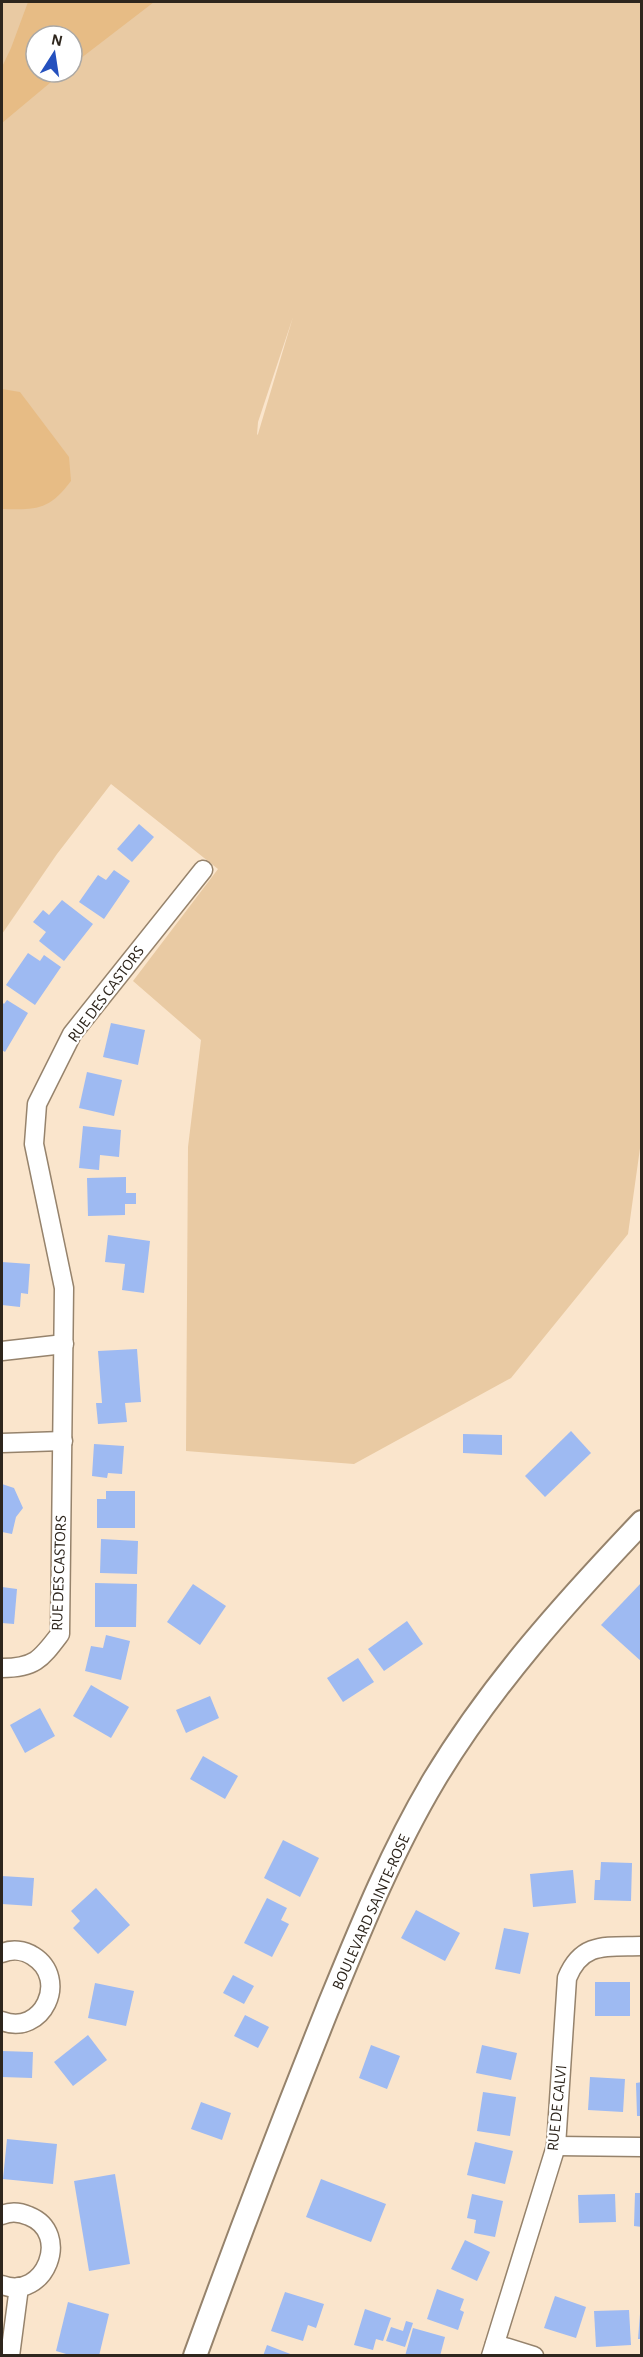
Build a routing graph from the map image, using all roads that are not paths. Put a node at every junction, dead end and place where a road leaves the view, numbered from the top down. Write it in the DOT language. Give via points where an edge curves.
graph roads {
  1 [pos="203,870"];
  2 [pos="64,1344"];
  3 [pos="2,1351"];
  4 [pos="63,1441"];
  5 [pos="2,1443"];
  6 [pos="642,1522"];
  7 [pos="2,1668"];
  8 [pos="642,1946"];
  9 [pos="2,1953"];
  10 [pos="2,2021"];
  11 [pos="556,2146"];
  12 [pos="642,2147"];
  13 [pos="2,2215"];
  14 [pos="10,2286"];
  15 [pos="493,2350"];
  16 [pos="10,2355"];
  17 [pos="195,2355"];
  18 [pos="534,2355"];
  1 -- 2 [label="street, RUE DES CASTORS" via="72,1034 37,1104 34,1144 64,1288"];
  2 -- 3 [label="street"];
  2 -- 4 [label="street, RUE DES CASTORS"];
  4 -- 5 [label="street"];
  4 -- 7 [label="street, RUE DES CASTORS" via="60,1634 42,1658 18,1668"];
  6 -- 17 [label="street, BOULEVARD SAINTE-ROSE" via="527,1647 475,1716 434,1781 388,1867 351,1951"];
  8 -- 11 [label="street, RUE DE CALVI" via="588,1950 573,1961 567,1978"];
  9 -- 10 [label="street" via="17,1950 39,1959 49,1974 51,1992 48,2004 31,2021"];
  11 -- 12 [label="street"];
  11 -- 15 [label="street, RUE DE CALVI"];
  13 -- 14 [label="street" via="7,2212 33,2217 42,2224 51,2245 51,2257 40,2277 30,2284"];
  14 -- 16 [label="street"];
  15 -- 18 [label="street"];
}
